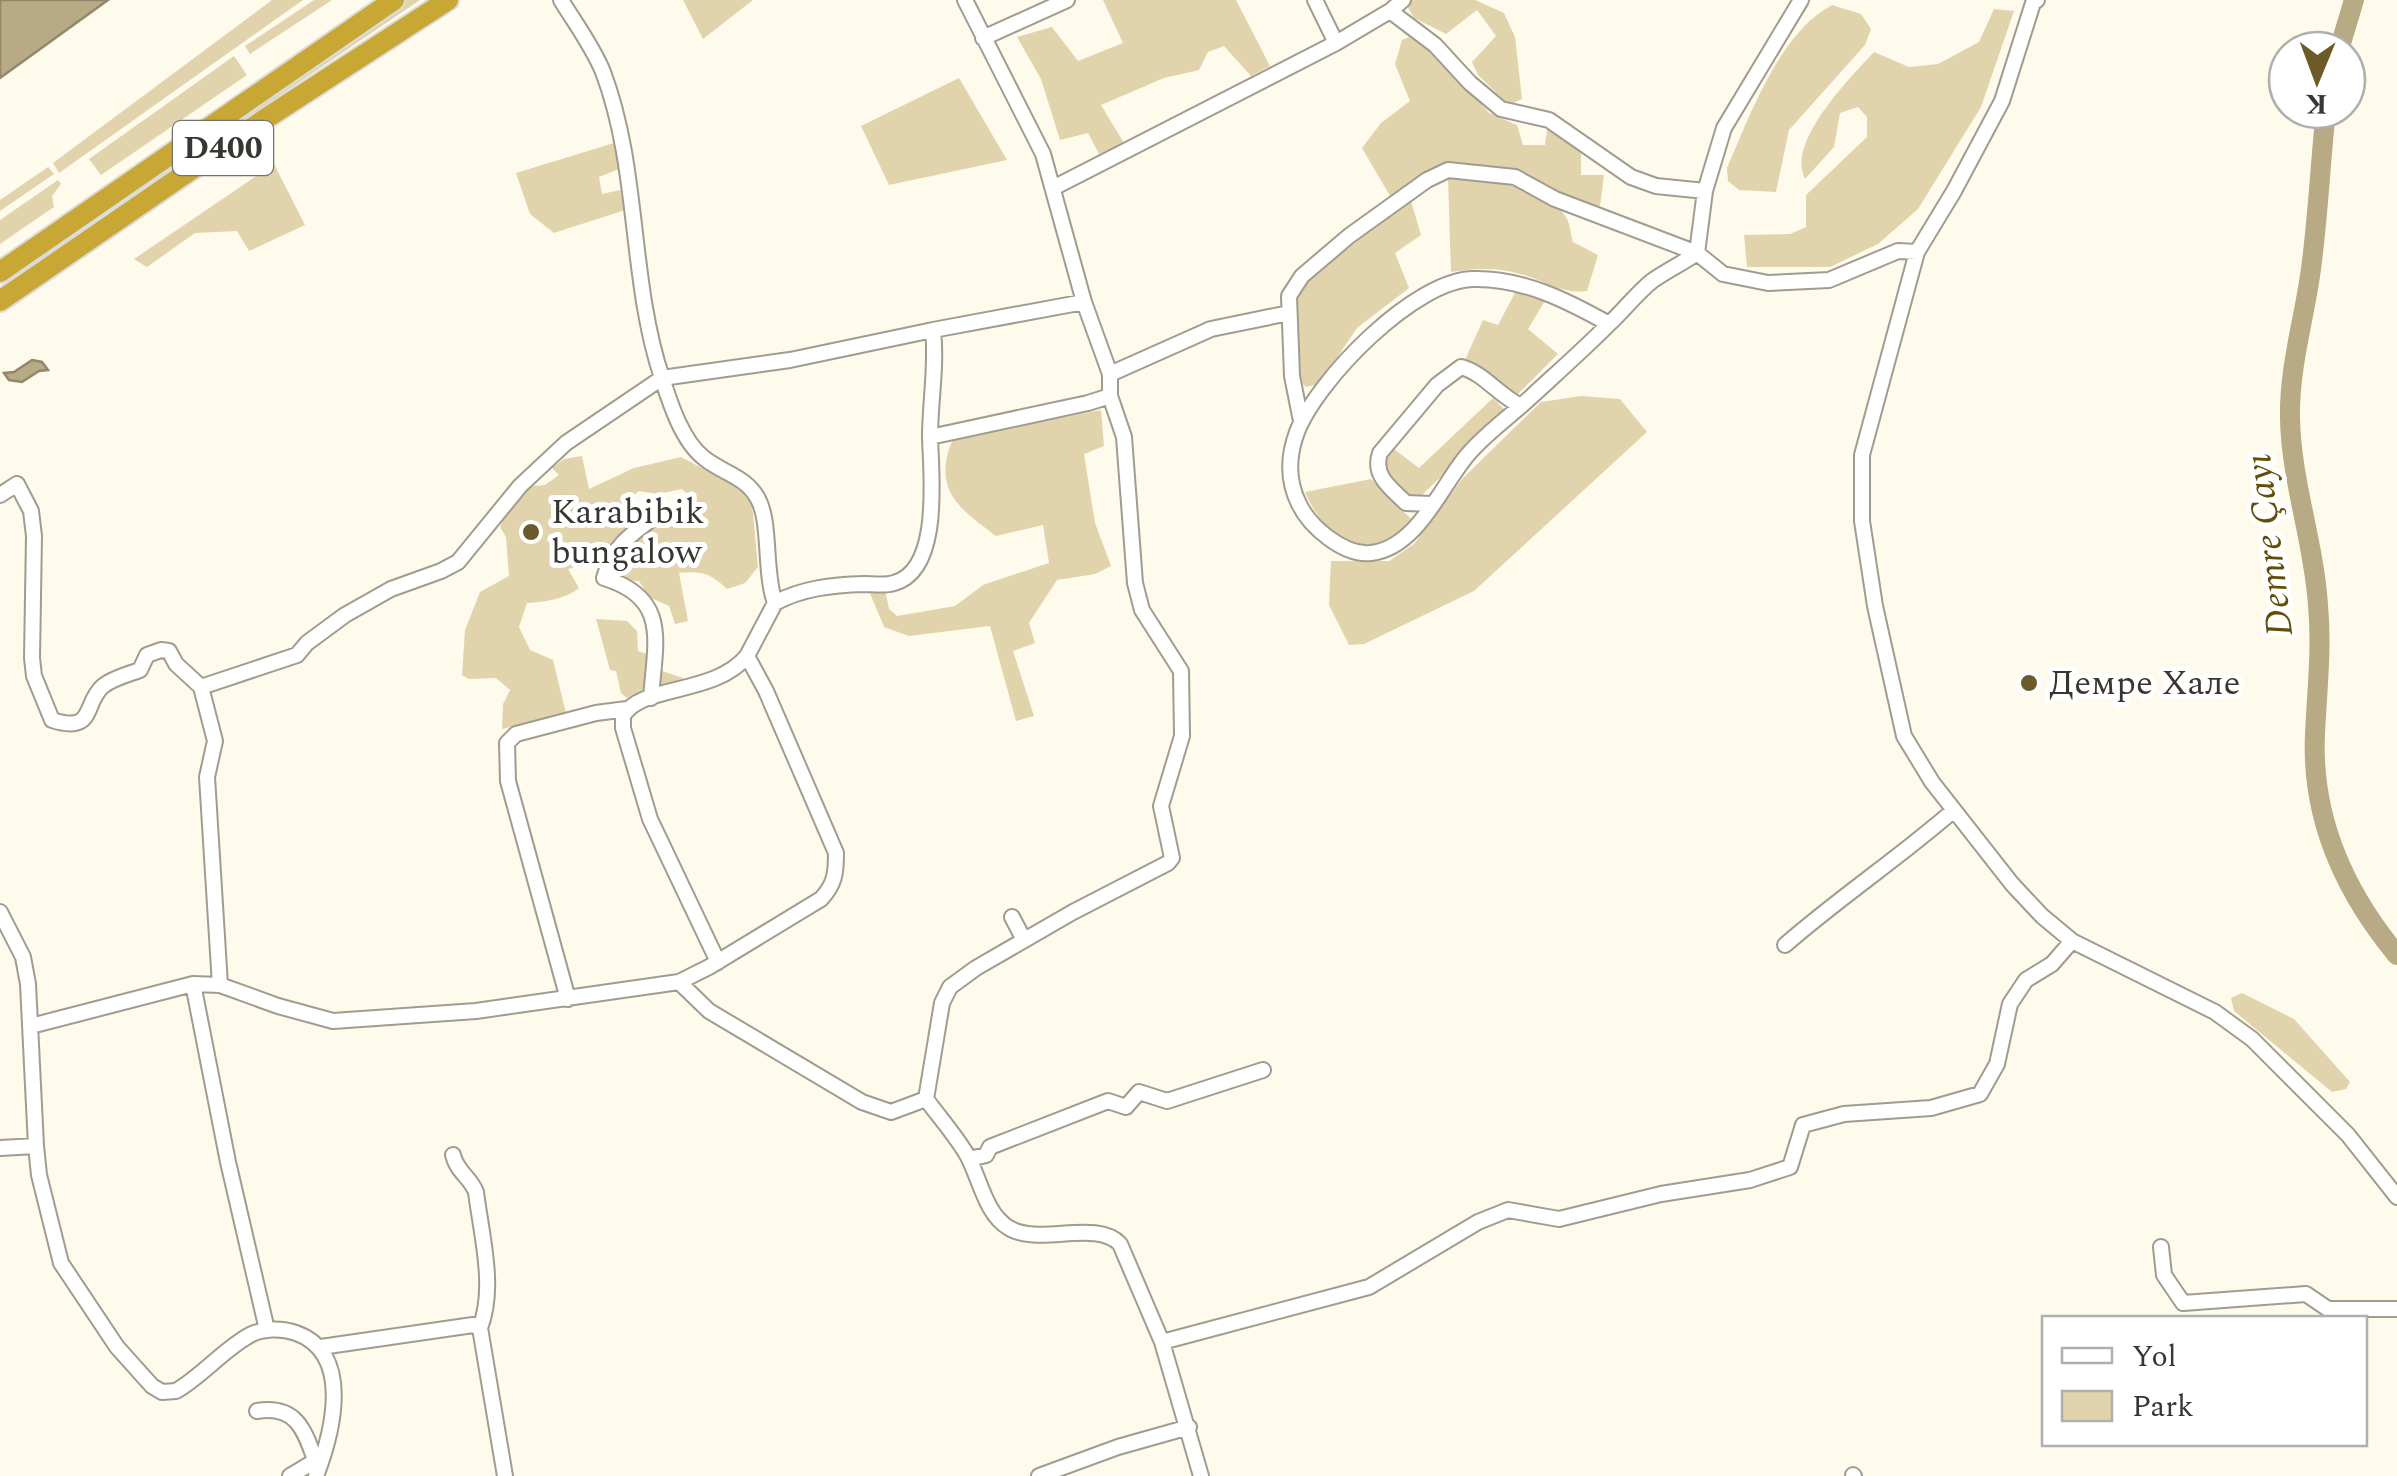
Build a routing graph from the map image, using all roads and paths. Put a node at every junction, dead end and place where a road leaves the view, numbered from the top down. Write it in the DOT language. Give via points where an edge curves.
graph roads {
  1 [pos="394,0"];
  2 [pos="448,0"];
  3 [pos="560,0"];
  4 [pos="965,0"];
  5 [pos="1066,0"];
  6 [pos="1314,0"];
  7 [pos="1402,0"];
  8 [pos="1800,0"];
  9 [pos="2037,0"];
  10 [pos="1390,11"];
  11 [pos="984,38"];
  12 [pos="1336,43"];
  13 [pos="1053,188"];
  14 [pos="1706,191"];
  15 [pos="1697,252"];
  16 [pos="1917,252"];
  17 [pos="0,272"];
  18 [pos="0,301"];
  19 [pos="1084,302"];
  20 [pos="1289,313"];
  21 [pos="1609,324"];
  22 [pos="933,330"];
  23 [pos="1110,374"];
  24 [pos="662,378"];
  25 [pos="1110,396"];
  26 [pos="1521,406"];
  27 [pos="1302,420"];
  28 [pos="930,438"];
  29 [pos="0,495"];
  30 [pos="1432,504"];
  31 [pos="656,516"];
  32 [pos="775,603"];
  33 [pos="747,656"];
  34 [pos="202,687"];
  35 [pos="650,698"];
  36 [pos="628,709"];
  37 [pos="1954,810"];
  38 [pos="0,912"];
  39 [pos="1012,917"];
  40 [pos="1024,940"];
  41 [pos="2072,941"];
  42 [pos="1785,945"];
  43 [pos="718,962"];
  44 [pos="679,982"];
  45 [pos="193,984"];
  46 [pos="220,985"];
  47 [pos="568,999"];
  48 [pos="32,1026"];
  49 [pos="1263,1070"];
  50 [pos="926,1099"];
  51 [pos="36,1146"];
  52 [pos="0,1148"];
  53 [pos="453,1155"];
  54 [pos="970,1160"];
  55 [pos="2397,1197"];
  56 [pos="2160,1247"];
  57 [pos="2397,1309"];
  58 [pos="480,1328"];
  59 [pos="267,1330"];
  60 [pos="1162,1342"];
  61 [pos="321,1347"];
  62 [pos="257,1411"];
  63 [pos="1189,1427"];
  64 [pos="317,1465"];
  65 [pos="290,1476"];
  66 [pos="505,1476"];
  67 [pos="1039,1476"];
  68 [pos="1201,1476"];
  1 -- 17 [label="highway, D400"];
  2 -- 18 [label="highway, D400"];
  3 -- 24 [label="street" via="602,68 614,107 641,289"];
  4 -- 11 [label="street"];
  5 -- 11 [label="street"];
  6 -- 12 [label="street"];
  7 -- 10 [label="street"];
  8 -- 14 [label="street" via="1724,128"];
  9 -- 16 [label="street" via="2002,100"];
  10 -- 12 [label="street"];
  10 -- 14 [label="street" via="1501,109 1549,120 1631,177"];
  11 -- 13 [label="street" via="1043,154"];
  12 -- 13 [label="street"];
  13 -- 19 [label="street"];
  14 -- 15 [label="street"];
  15 -- 16 [label="street" via="1723,274 1768,283 1829,280 1898,251"];
  15 -- 20 [label="street" via="1555,199 1515,177 1448,170 1348,236 1302,276 1289,296"];
  15 -- 21 [label="street" via="1651,282"];
  16 -- 37 [label="street" via="1862,455 1862,522 1904,736"];
  19 -- 22 [label="street"];
  19 -- 23 [label="street"];
  20 -- 23 [label="street" via="1211,329"];
  20 -- 27 [label="street"];
  21 -- 26 [label="street"];
  21 -- 27 [label="street" via="1562,298 1472,278 1427,294 1384,321"];
  22 -- 24 [label="street"];
  22 -- 28 [label="street"];
  23 -- 25 [label="street"];
  24 -- 32 [label="street" via="690,443 743,480 760,503"];
  24 -- 34 [label="street" via="566,443 520,486 458,562 345,615 297,654"];
  25 -- 28 [label="street"];
  25 -- 40 [label="street" via="1124,437 1134,583 1142,610 1181,671 1182,736 1161,806 1172,858"];
  26 -- 30 [label="street" via="1467,454"];
  26 -- 30 [label="street" via="1461,367 1437,385 1376,463 1406,503"];
  27 -- 30 [label="street" via="1288,457 1298,502 1311,524 1344,546 1370,554 1391,546"];
  28 -- 32 [label="street" via="928,540 918,566 896,583 796,592"];
  29 -- 34 [label="street" via="16,484 31,511 34,676 52,720 80,722 106,682 140,670 147,655 160,650 169,651"];
  31 -- 35 [label="street" via="618,544 604,578 644,598 653,617"];
  32 -- 33 [label="street"];
  33 -- 35 [label="street" via="710,682"];
  33 -- 43 [label="street" via="836,852 836,871 821,899"];
  34 -- 46 [label="street" via="216,741 208,777"];
  35 -- 36 [label="street"];
  36 -- 43 [label="street" via="623,728 650,819"];
  36 -- 47 [label="street" via="516,734 507,743 508,781"];
  37 -- 41 [label="street" via="2012,884"];
  37 -- 42 [label="street"];
  38 -- 48 [label="street" via="23,957"];
  39 -- 40 [label="street"];
  40 -- 50 [label="street" via="950,987"];
  41 -- 55 [label="street" via="2215,1012 2252,1039 2348,1134"];
  41 -- 60 [label="street" via="2026,980 2010,1004 1996,1064 1980,1094 1931,1108 1844,1114 1803,1125 1790,1167 1750,1180 1560,1219 1508,1210 1370,1287"];
  43 -- 44 [label="street"];
  44 -- 47 [label="street"];
  44 -- 50 [label="street" via="709,1011 862,1102 891,1112"];
  45 -- 46 [label="street"];
  45 -- 48 [label="street"];
  45 -- 59 [label="street"];
  46 -- 47 [label="street" via="333,1021"];
  48 -- 51 [label="street"];
  49 -- 54 [label="street" via="1167,1101 1138,1092 1126,1106 1108,1101"];
  50 -- 54 [label="street"];
  51 -- 52 [label="street"];
  51 -- 59 [label="street" via="61,1263 152,1386 176,1392 250,1335"];
  53 -- 58 [label="street" via="476,1192 486,1273"];
  54 -- 60 [label="street" via="992,1208 1013,1231 1114,1237"];
  56 -- 57 [label="street" via="2164,1275 2183,1303 2306,1294 2328,1309"];
  58 -- 61 [label="street"];
  58 -- 66 [label="street"];
  59 -- 61 [label="street" via="288,1330"];
  60 -- 63 [label="street"];
  61 -- 64 [label="street" via="333,1404"];
  62 -- 64 [label="street" via="288,1413"];
  63 -- 67 [label="street"];
  63 -- 68 [label="street"];
  64 -- 65 [label="street"];
}
